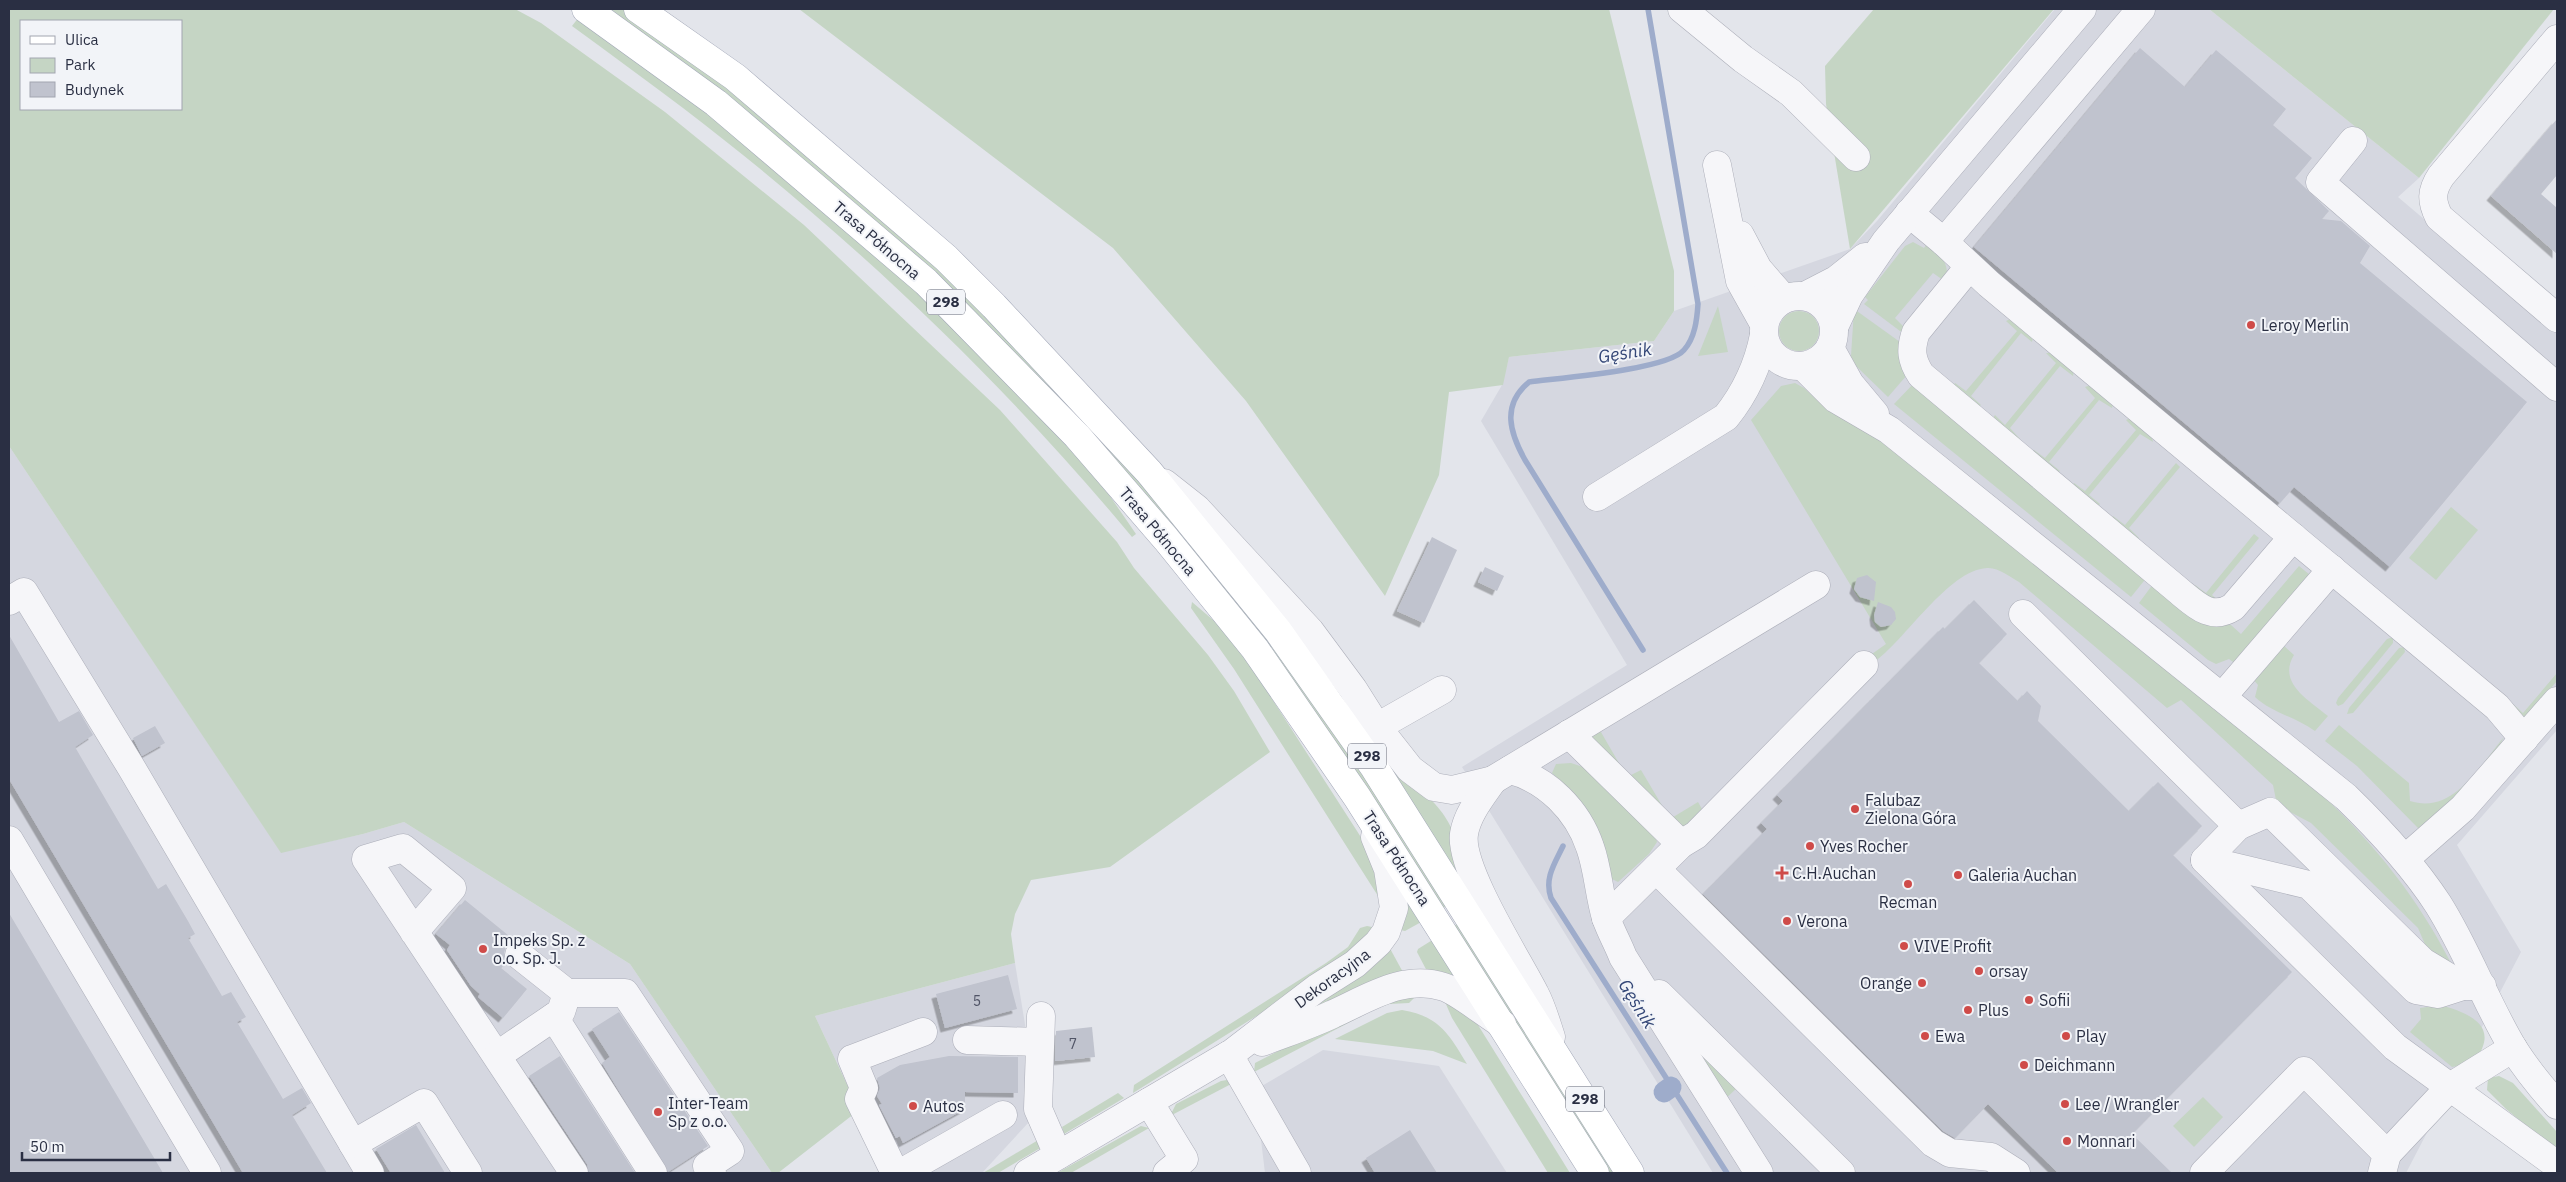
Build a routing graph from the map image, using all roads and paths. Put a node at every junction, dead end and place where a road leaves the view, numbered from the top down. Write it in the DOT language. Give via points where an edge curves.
graph roads {
  1 [pos="586,9"];
  2 [pos="638,9"];
  3 [pos="1682,9"];
  4 [pos="2082,9"];
  5 [pos="2141,9"];
  6 [pos="2557,39"];
  7 [pos="2353,141"];
  8 [pos="1856,157"];
  9 [pos="1718,164"];
  10 [pos="1724,205"];
  11 [pos="1910,213"];
  12 [pos="1886,241"];
  13 [pos="1944,242"];
  14 [pos="1969,267"];
  15 [pos="1795,298"];
  16 [pos="2557,318"];
  17 [pos="1764,330"];
  18 [pos="1832,337"];
  19 [pos="1798,365"];
  20 [pos="2557,387"];
  21 [pos="1739,400"];
  22 [pos="1889,430"];
  23 [pos="1149,472"];
  24 [pos="1597,497"];
  25 [pos="2293,537"];
  26 [pos="2332,569"];
  27 [pos="1816,585"];
  28 [pos="9,601"];
  29 [pos="2023,614"];
  30 [pos="1864,665"];
  31 [pos="1442,690"];
  32 [pos="2222,697"];
  33 [pos="2557,701"];
  34 [pos="1377,727"];
  35 [pos="1569,734"];
  36 [pos="2524,739"];
  37 [pos="1502,775"];
  38 [pos="1434,787"];
  39 [pos="1358,797"];
  40 [pos="2238,826"];
  41 [pos="1464,834"];
  42 [pos="9,840"];
  43 [pos="1681,844"];
  44 [pos="2405,859"];
  45 [pos="2205,860"];
  46 [pos="1656,869"];
  47 [pos="2344,903"];
  48 [pos="1606,918"];
  49 [pos="414,932"];
  50 [pos="519,954"];
  51 [pos="1624,957"];
  52 [pos="2473,986"];
  53 [pos="560,1005"];
  54 [pos="1502,1024"];
  55 [pos="923,1032"];
  56 [pos="967,1040"];
  57 [pos="2514,1048"];
  58 [pos="1230,1054"];
  59 [pos="498,1055"];
  60 [pos="1560,1059"];
  61 [pos="2450,1087"];
  62 [pos="1149,1102"];
  63 [pos="2557,1105"];
  64 [pos="1003,1115"];
  65 [pos="352,1144"];
  66 [pos="1058,1155"];
  67 [pos="2384,1164"];
  68 [pos="2557,1165"];
  69 [pos="208,1173"];
  70 [pos="370,1173"];
  71 [pos="468,1173"];
  72 [pos="574,1173"];
  73 [pos="654,1173"];
  74 [pos="712,1173"];
  75 [pos="895,1173"];
  76 [pos="901,1173"];
  77 [pos="1028,1173"];
  78 [pos="1167,1173"];
  79 [pos="1296,1173"];
  80 [pos="1595,1173"];
  81 [pos="1630,1173"];
  82 [pos="1759,1173"];
  83 [pos="1841,1173"];
  84 [pos="2016,1173"];
  85 [pos="2204,1173"];
  1 -- 39 [label="main road, Trasa Północna / 298" via="716,103 926,282 1077,436 1255,649"];
  2 -- 23 [label="main road, Trasa Północna / 298" via="735,77 946,258"];
  3 -- 8 [label="street" via="1791,93"];
  4 -- 11 [label="street"];
  5 -- 13 [label="street"];
  6 -- 16 [label="street" via="2441,176 2433,188 2432,203 2439,217"];
  7 -- 20 [label="street" via="2320,182"];
  9 -- 10 [label="street"];
  10 -- 15 [label="street" via="1758,269"];
  10 -- 17 [label="street" via="1740,280"];
  11 -- 12 [label="street"];
  11 -- 13 [label="street"];
  12 -- 15 [label="street" via="1836,280"];
  12 -- 18 [label="street" via="1849,295"];
  13 -- 14 [label="street"];
  14 -- 25 [label="street"];
  14 -- 25 [label="street" via="1916,332 1911,354 1917,369 2192,602 2216,614 2233,607"];
  15 -- 17 [label="street" via="1772,309"];
  15 -- 18 [label="street" via="1816,300 1824,307 1831,316"];
  17 -- 19 [label="street" via="1773,355 1782,362"];
  17 -- 21 [label="street" via="1759,361"];
  18 -- 19 [label="street" via="1823,356"];
  18 -- 22 [label="street" via="1850,384"];
  19 -- 21 [label="street" via="1775,374"];
  19 -- 22 [label="street" via="1836,399"];
  21 -- 24 [label="street" via="1718,423"];
  22 -- 32 [label="street"];
  23 -- 34 [label="street" via="1197,509 1268,583 1310,631"];
  23 -- 60 [label="main road, Trasa Północna / 298" via="1278,631 1374,767"];
  25 -- 26 [label="street"];
  26 -- 32 [label="street"];
  26 -- 36 [label="street" via="2497,707"];
  27 -- 35 [label="street"];
  28 -- 65 [label="street" via="24,592 131,767"];
  29 -- 40 [label="street"];
  30 -- 43 [label="street" via="1696,835"];
  31 -- 34 [label="street"];
  32 -- 44 [label="street" via="2346,797"];
  33 -- 36 [label="street"];
  34 -- 38 [label="street" via="1410,769"];
  35 -- 37 [label="street"];
  35 -- 43 [label="street"];
  36 -- 44 [label="street" via="2463,808"];
  37 -- 38 [label="street" via="1452,790"];
  37 -- 41 [label="street" via="1477,803"];
  37 -- 48 [label="street" via="1527,774 1554,793 1576,817 1590,847"];
  38 -- 41 [label="street"];
  39 -- 54 [label="main road, Trasa Północna / 298"];
  39 -- 58 [label="street, Dekoracyjna" via="1388,870 1394,908 1386,932 1378,944 1355,964 1317,988"];
  40 -- 45 [label="street"];
  40 -- 47 [label="street" via="2270,812"];
  41 -- 60 [label="street" via="1467,857 1477,884 1535,995"];
  42 -- 69 [label="street"];
  43 -- 46 [label="street"];
  44 -- 52 [label="street" via="2438,903"];
  45 -- 47 [label="street" via="2309,886"];
  45 -- 61 [label="street" via="2395,1047"];
  46 -- 48 [label="street"];
  46 -- 84 [label="street" via="1934,1143 1950,1153 1991,1157"];
  47 -- 52 [label="street" via="2423,962"];
  48 -- 51 [label="street"];
  49 -- 59 [label="street"];
  50 -- 53 [label="street"];
  51 -- 82 [label="street"];
  51 -- 83 [label="street"];
  52 -- 57 [label="street"];
  53 -- 59 [label="street"];
  53 -- 73 [label="street"];
  53 -- 74 [label="street" via="626,993 730,1151 707,1166"];
  54 -- 58 [label="street, Dekoracyjna" via="1446,987 1424,983 1399,985"];
  54 -- 80 [label="main road, Trasa Północna / 298"];
  55 -- 75 [label="street" via="852,1059 864,1088 859,1099"];
  56 -- 66 [label="street" via="1040,1029 1038,1109"];
  57 -- 61 [label="street"];
  57 -- 63 [label="street" via="2536,1082"];
  58 -- 62 [label="street, Dekoracyjna"];
  58 -- 79 [label="street"];
  59 -- 72 [label="street"];
  60 -- 81 [label="main road, Trasa Północna / 298"];
  61 -- 67 [label="street"];
  61 -- 68 [label="street"];
  62 -- 66 [label="street, Dekoracyjna"];
  62 -- 78 [label="street" via="1184,1159"];
  64 -- 76 [label="street"];
  65 -- 70 [label="street"];
  65 -- 71 [label="street" via="424,1103"];
  66 -- 77 [label="street, Dekoracyjna"];
  67 -- 85 [label="street" via="2304,1071"];
}
